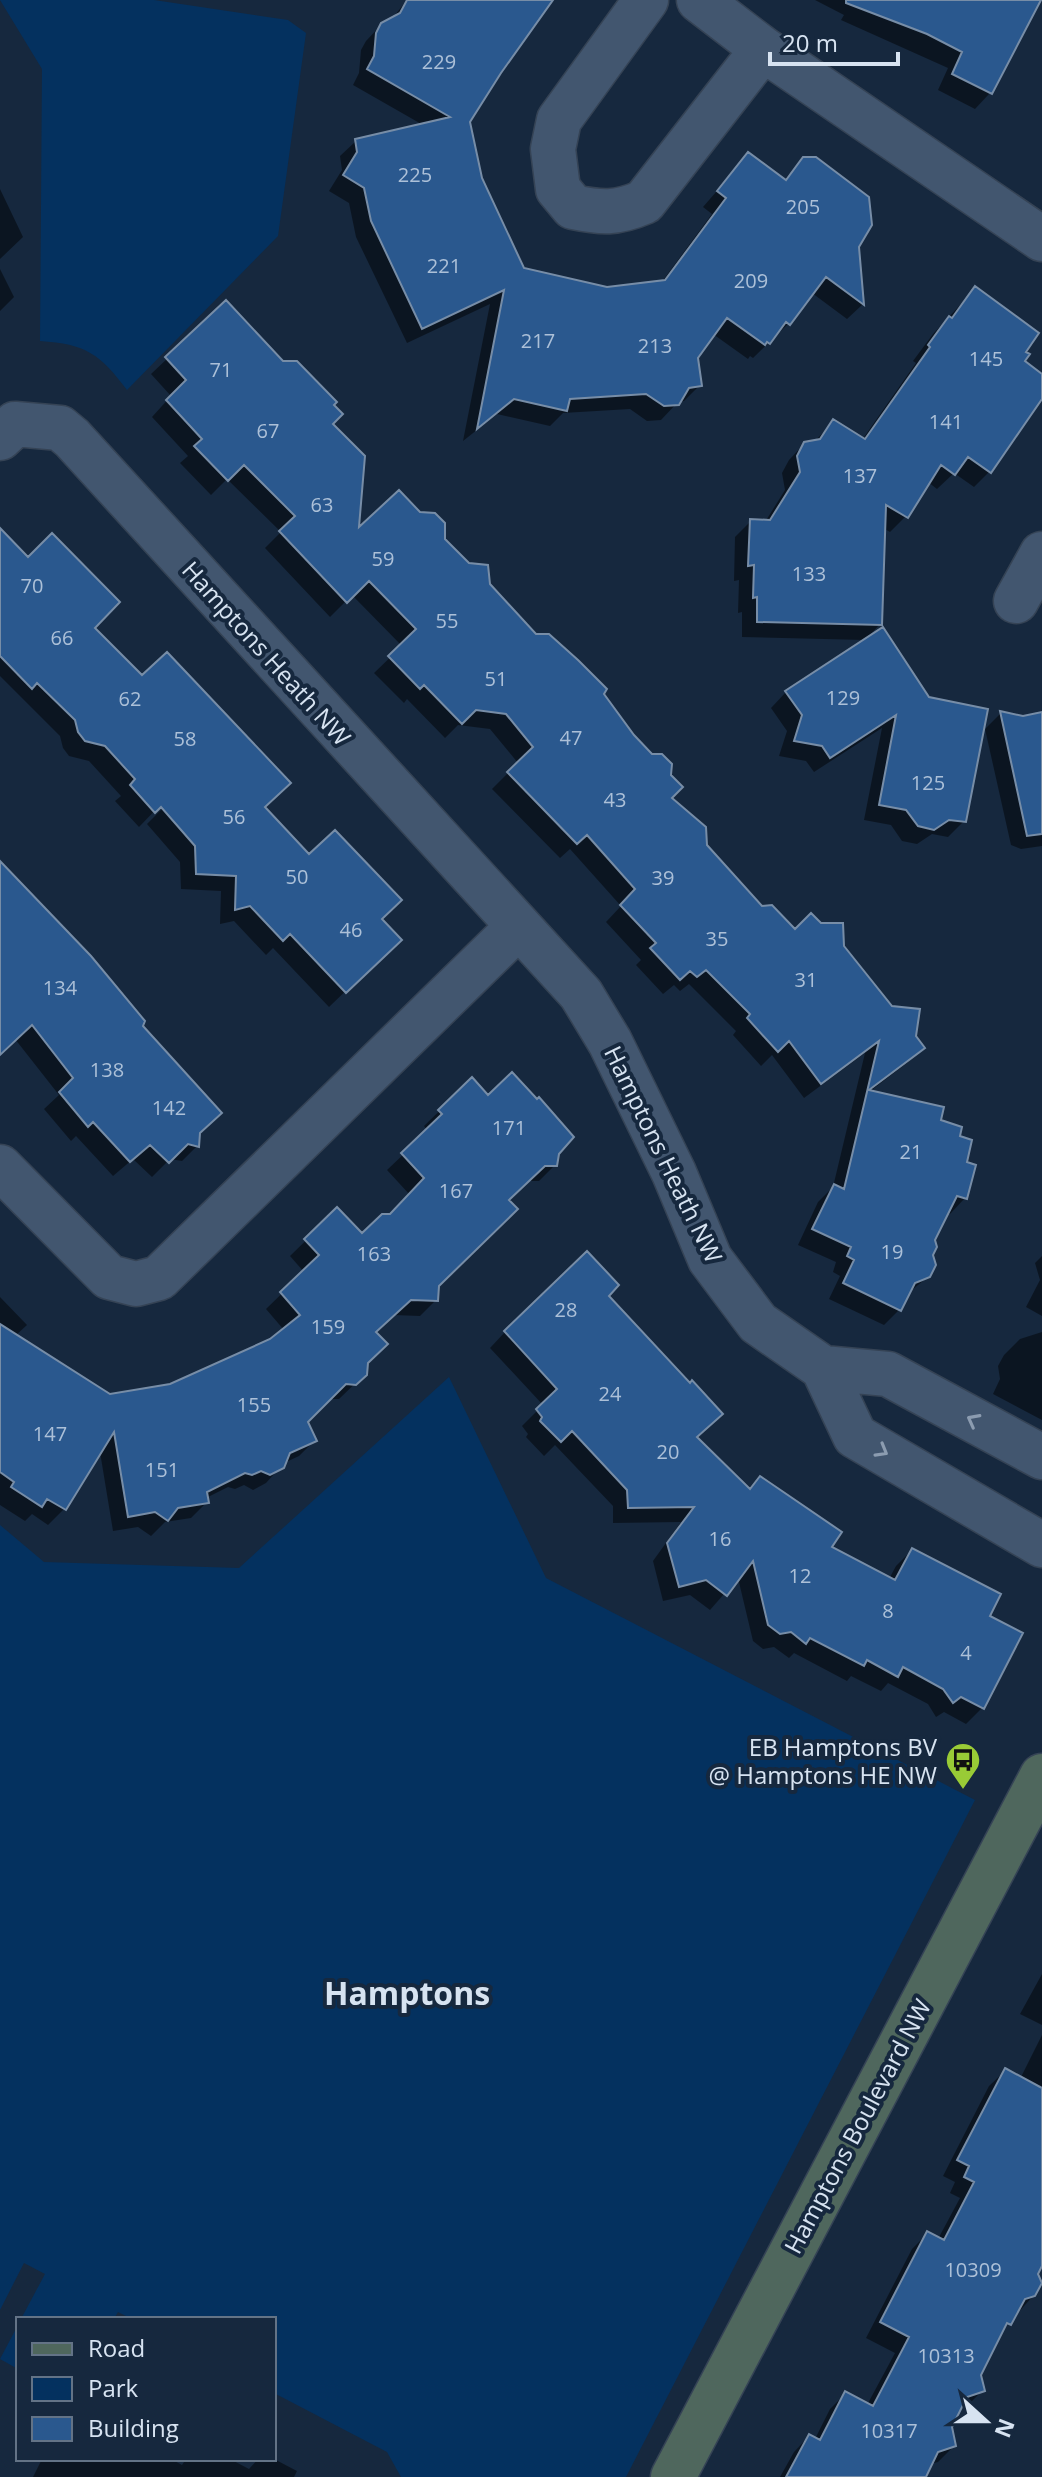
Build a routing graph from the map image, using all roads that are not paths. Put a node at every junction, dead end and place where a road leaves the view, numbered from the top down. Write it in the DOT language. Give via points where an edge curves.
graph roads {
  1 [pos="646,0"];
  2 [pos="699,0"];
  3 [pos="763,49"];
  4 [pos="1042,239"];
  5 [pos="0,438"];
  6 [pos="1042,554"];
  7 [pos="1016,601"];
  8 [pos="518,927"];
  9 [pos="0,1167"];
  10 [pos="823,1368"];
  11 [pos="1042,1457"];
  12 [pos="1042,1545"];
  13 [pos="1042,1776"];
  14 [pos="673,2477"];
  1 -- 3 [label="street" via="559,120 553,149 558,189 573,207 622,211 644,202"];
  2 -- 3 [label="street"];
  3 -- 4 [label="street"];
  5 -- 8 [label="street, Hamptons Heath NW" via="15,424 60,428 72,438"];
  6 -- 7 [label="street"];
  8 -- 9 [label="street" via="159,1278 136,1284 109,1277"];
  8 -- 10 [label="street, Hamptons Heath NW" via="581,994 610,1042 710,1259 758,1323"];
  11 -- 10 [label="street, Hamptons Heath NW, one-way" via="888,1374"];
  10 -- 12 [label="street, one-way" via="855,1436"];
  13 -- 14 [label="street, Hamptons Boulevard NW"];
}
